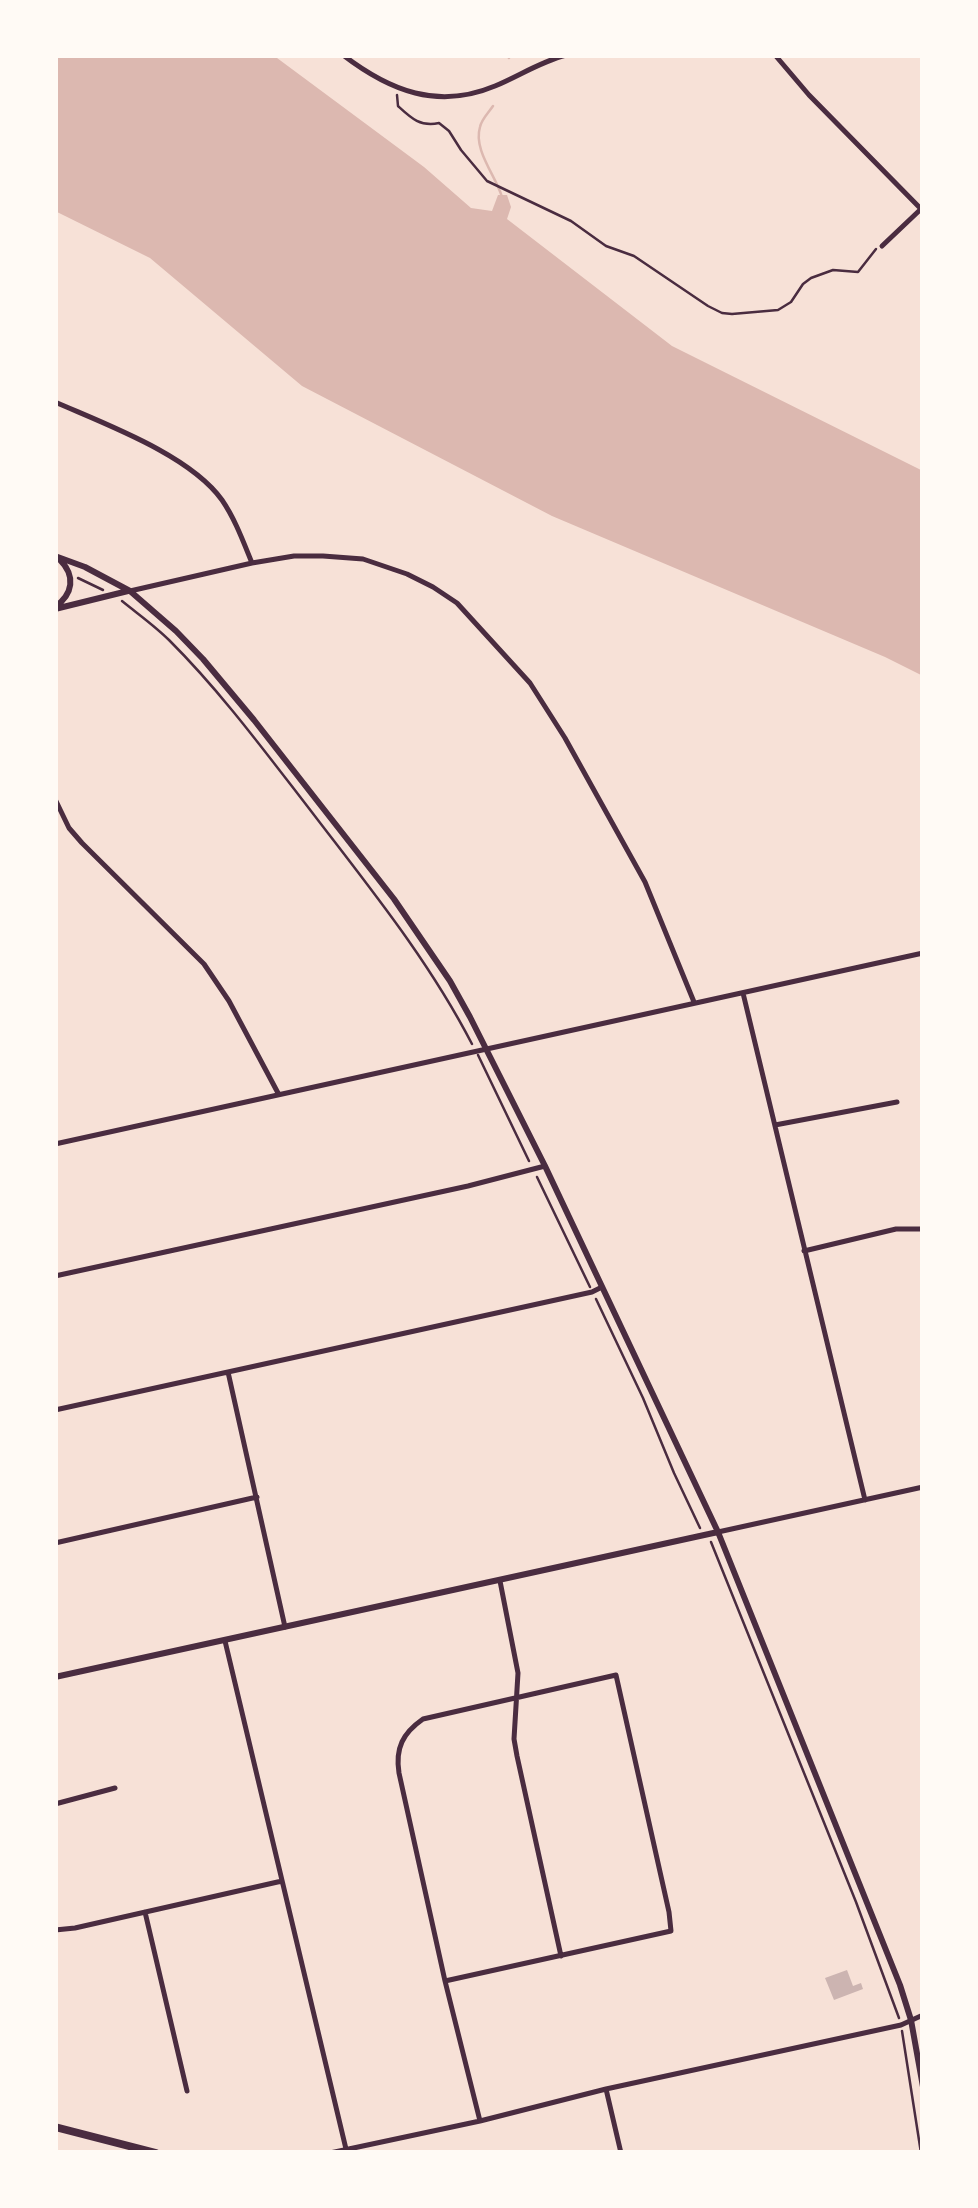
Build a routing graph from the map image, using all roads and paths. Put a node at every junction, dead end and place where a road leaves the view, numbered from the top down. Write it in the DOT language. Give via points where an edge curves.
graph roads {
  1 [pos="345,55"];
  2 [pos="566,55"];
  3 [pos="775,55"];
  4 [pos="397,89"];
  5 [pos="922,210"];
  6 [pos="882,246"];
  7 [pos="55,402"];
  8 [pos="55,556"];
  9 [pos="252,563"];
  10 [pos="76,576"];
  11 [pos="104,590"];
  12 [pos="130,591"];
  13 [pos="120,599"];
  14 [pos="55,608"];
  15 [pos="55,799"];
  16 [pos="923,953"];
  17 [pos="743,992"];
  18 [pos="694,1002"];
  19 [pos="470,1040"];
  20 [pos="486,1048"];
  21 [pos="479,1057"];
  22 [pos="278,1093"];
  23 [pos="897,1102"];
  24 [pos="775,1125"];
  25 [pos="55,1144"];
  26 [pos="530,1162"];
  27 [pos="544,1166"];
  28 [pos="538,1178"];
  29 [pos="923,1229"];
  30 [pos="804,1250"];
  31 [pos="55,1276"];
  32 [pos="588,1282"];
  33 [pos="602,1287"];
  34 [pos="596,1300"];
  35 [pos="228,1372"];
  36 [pos="55,1410"];
  37 [pos="923,1487"];
  38 [pos="258,1497"];
  39 [pos="865,1500"];
  40 [pos="699,1526"];
  41 [pos="718,1532"];
  42 [pos="55,1542"];
  43 [pos="712,1544"];
  44 [pos="500,1581"];
  45 [pos="286,1627"];
  46 [pos="225,1640"];
  47 [pos="55,1677"];
  48 [pos="517,1697"];
  49 [pos="116,1788"];
  50 [pos="55,1804"];
  51 [pos="282,1881"];
  52 [pos="145,1912"];
  53 [pos="55,1930"];
  54 [pos="561,1956"];
  55 [pos="445,1981"];
  56 [pos="923,2015"];
  57 [pos="898,2016"];
  58 [pos="911,2020"];
  59 [pos="903,2035"];
  60 [pos="923,2088"];
  61 [pos="606,2089"];
  62 [pos="187,2091"];
  63 [pos="480,2121"];
  64 [pos="55,2127"];
  65 [pos="346,2149"];
  66 [pos="156,2153"];
  67 [pos="330,2153"];
  68 [pos="621,2153"];
  69 [pos="921,2153"];
  1 -- 4 [label="street"];
  2 -- 4 [label="street" via="470,94"];
  3 -- 5 [label="street"];
  4 -- 6 [label="path" via="398,106 413,120 449,131 487,181 732,314 778,310 807,280 833,270 858,272"];
  5 -- 6 [label="street"];
  7 -- 9 [label="street" via="195,472 232,515"];
  8 -- 12 [label="street"];
  8 -- 14 [label="street" via="71,584"];
  9 -- 12 [label="street"];
  9 -- 18 [label="street" via="294,556 363,559 407,574 457,603 530,683 565,738 645,882"];
  10 -- 11 [label="path"];
  12 -- 14 [label="street"];
  12 -- 20 [label="street" via="211,668 363,859 440,964"];
  13 -- 19 [label="path" via="236,714 397,921"];
  15 -- 22 [label="street" via="82,843 218,982"];
  16 -- 17 [label="street"];
  17 -- 18 [label="street"];
  17 -- 24 [label="street"];
  18 -- 20 [label="street"];
  20 -- 22 [label="street"];
  20 -- 27 [label="street"];
  21 -- 26 [label="path"];
  22 -- 25 [label="street"];
  23 -- 24 [label="street"];
  24 -- 30 [label="street"];
  27 -- 31 [label="street"];
  27 -- 33 [label="street"];
  28 -- 32 [label="path"];
  29 -- 30 [label="street"];
  30 -- 39 [label="street"];
  33 -- 35 [label="street"];
  33 -- 41 [label="street"];
  34 -- 40 [label="path"];
  35 -- 36 [label="street"];
  35 -- 38 [label="street"];
  37 -- 39 [label="street"];
  38 -- 42 [label="street"];
  38 -- 45 [label="street"];
  39 -- 41 [label="street"];
  41 -- 44 [label="street"];
  41 -- 58 [label="street"];
  43 -- 57 [label="path"];
  44 -- 45 [label="street"];
  44 -- 48 [label="street"];
  45 -- 46 [label="street"];
  46 -- 47 [label="street"];
  46 -- 51 [label="street"];
  48 -- 54 [label="street" via="517,1756"];
  48 -- 54 [label="street" via="616,1675 669,1912 671,1931"];
  48 -- 55 [label="street" via="423,1719 398,1748"];
  49 -- 50 [label="street"];
  51 -- 52 [label="street"];
  51 -- 65 [label="street"];
  52 -- 53 [label="street"];
  52 -- 62 [label="street"];
  54 -- 55 [label="street"];
  55 -- 63 [label="street"];
  56 -- 58 [label="street"];
  58 -- 60 [label="street"];
  58 -- 61 [label="street"];
  59 -- 69 [label="path"];
  61 -- 63 [label="street"];
  61 -- 68 [label="street"];
  63 -- 65 [label="street"];
  64 -- 66 [label="highway"];
  65 -- 67 [label="street"];
}
